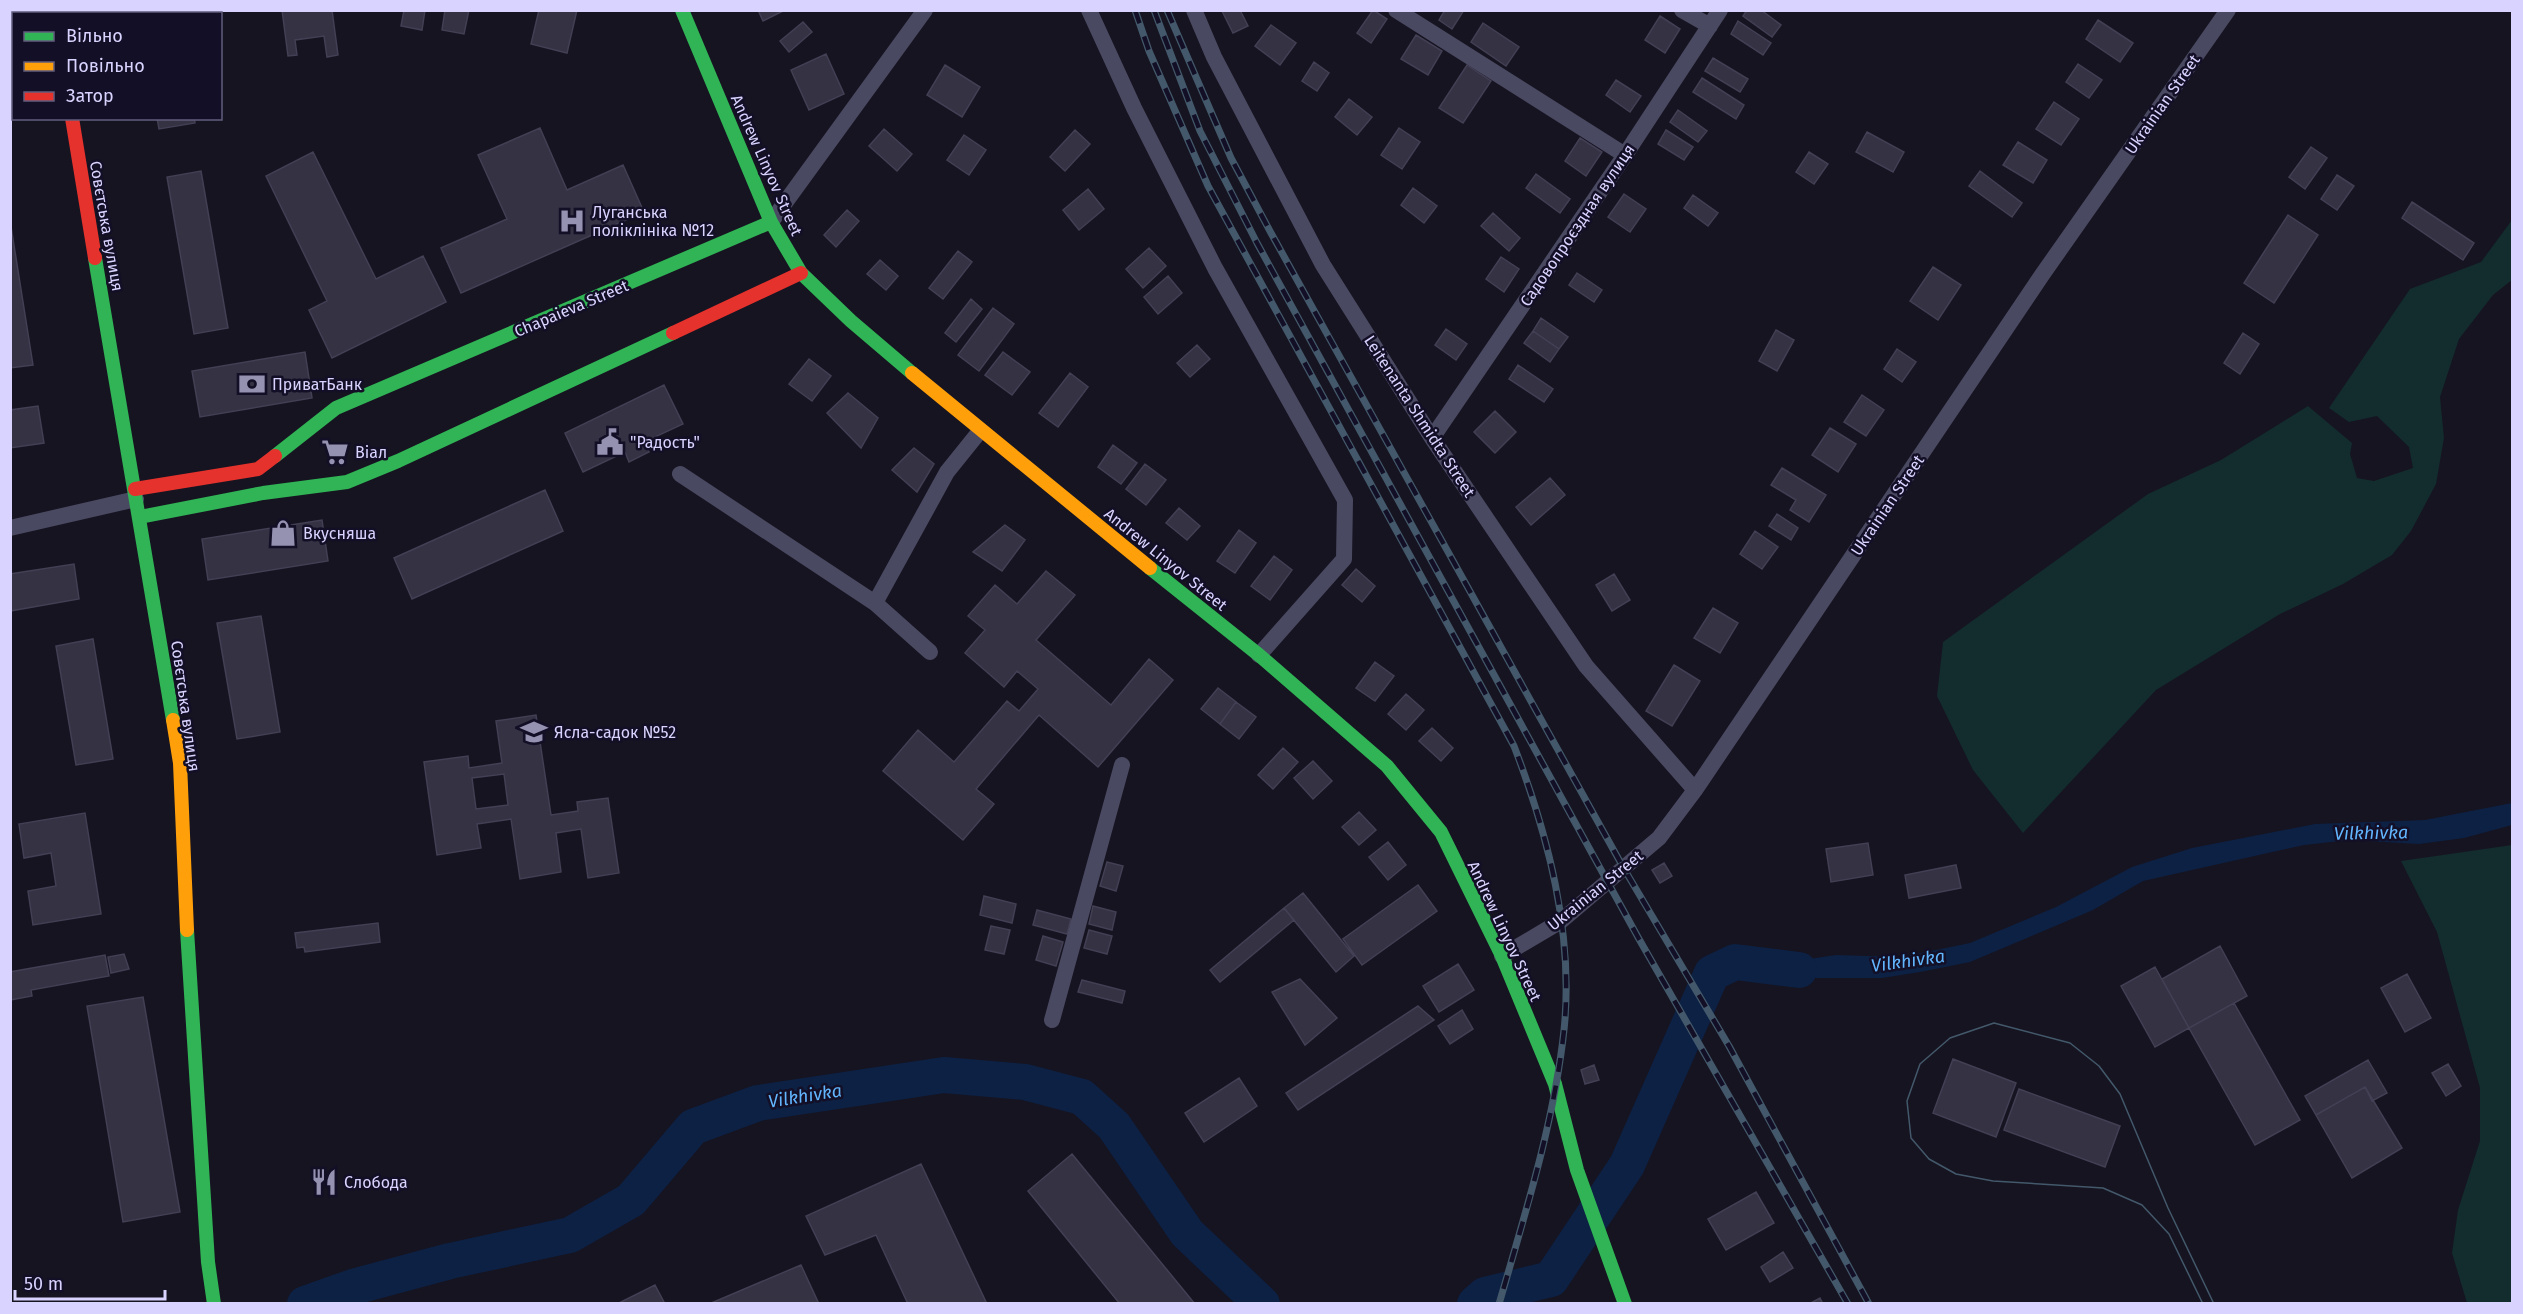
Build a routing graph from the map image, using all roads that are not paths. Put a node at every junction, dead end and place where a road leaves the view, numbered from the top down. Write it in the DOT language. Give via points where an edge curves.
graph roads {
  1 [pos="682,10"];
  2 [pos="925,10"];
  3 [pos="1089,10"];
  4 [pos="1194,10"];
  5 [pos="1396,10"];
  6 [pos="1682,10"];
  7 [pos="1720,10"];
  8 [pos="2228,10"];
  9 [pos="1710,26"];
  10 [pos="72,120"];
  11 [pos="1625,155"];
  12 [pos="771,222"];
  13 [pos="801,273"];
  14 [pos="980,431"];
  15 [pos="1432,438"];
  16 [pos="680,474"];
  17 [pos="135,494"];
  18 [pos="140,517"];
  19 [pos="10,528"];
  20 [pos="875,603"];
  21 [pos="930,652"];
  22 [pos="1259,655"];
  23 [pos="1122,765"];
  24 [pos="1695,790"];
  25 [pos="1502,956"];
  26 [pos="1052,1020"];
  27 [pos="214,1304"];
  28 [pos="1625,1304"];
  1 -- 12 [label="street, Andrew Linyov Street"];
  2 -- 12 [label="street"];
  3 -- 22 [label="street" via="1215,268 1344,500 1344,559"];
  4 -- 15 [label="street, Leitenanta Shmidta Street" via="1214,57 1323,266"];
  5 -- 11 [label="street"];
  6 -- 9 [label="street"];
  7 -- 9 [label="street, Садовопроєздная вулиця"];
  8 -- 24 [label="street, Ukrainian Street" via="2042,275"];
  9 -- 11 [label="street, Садовопроєздная вулиця"];
  10 -- 17 [label="street, Совєтська вулиця"];
  11 -- 15 [label="street, Садовопроєздная вулиця"];
  12 -- 13 [label="street, Andrew Linyov Street"];
  12 -- 17 [label="street, Chapaieva Street" via="336,408 258,469"];
  13 -- 14 [label="street, Andrew Linyov Street"];
  13 -- 18 [label="street" via="347,482 263,493"];
  14 -- 20 [label="street" via="947,472"];
  14 -- 22 [label="street, Andrew Linyov Street"];
  15 -- 24 [label="street, Leitenanta Shmidta Street" via="1586,666"];
  16 -- 20 [label="street"];
  17 -- 18 [label="street, Совєтська вулиця"];
  17 -- 19 [label="street, Chapaieva Street"];
  18 -- 27 [label="street, Совєтська вулиця" via="180,763 189,982"];
  20 -- 21 [label="street"];
  22 -- 25 [label="street, Andrew Linyov Street" via="1387,766 1441,832"];
  23 -- 26 [label="street"];
  24 -- 25 [label="street, Ukrainian Street" via="1659,838 1561,921"];
  25 -- 28 [label="street, Andrew Linyov Street" via="1555,1084 1577,1170"];
}
